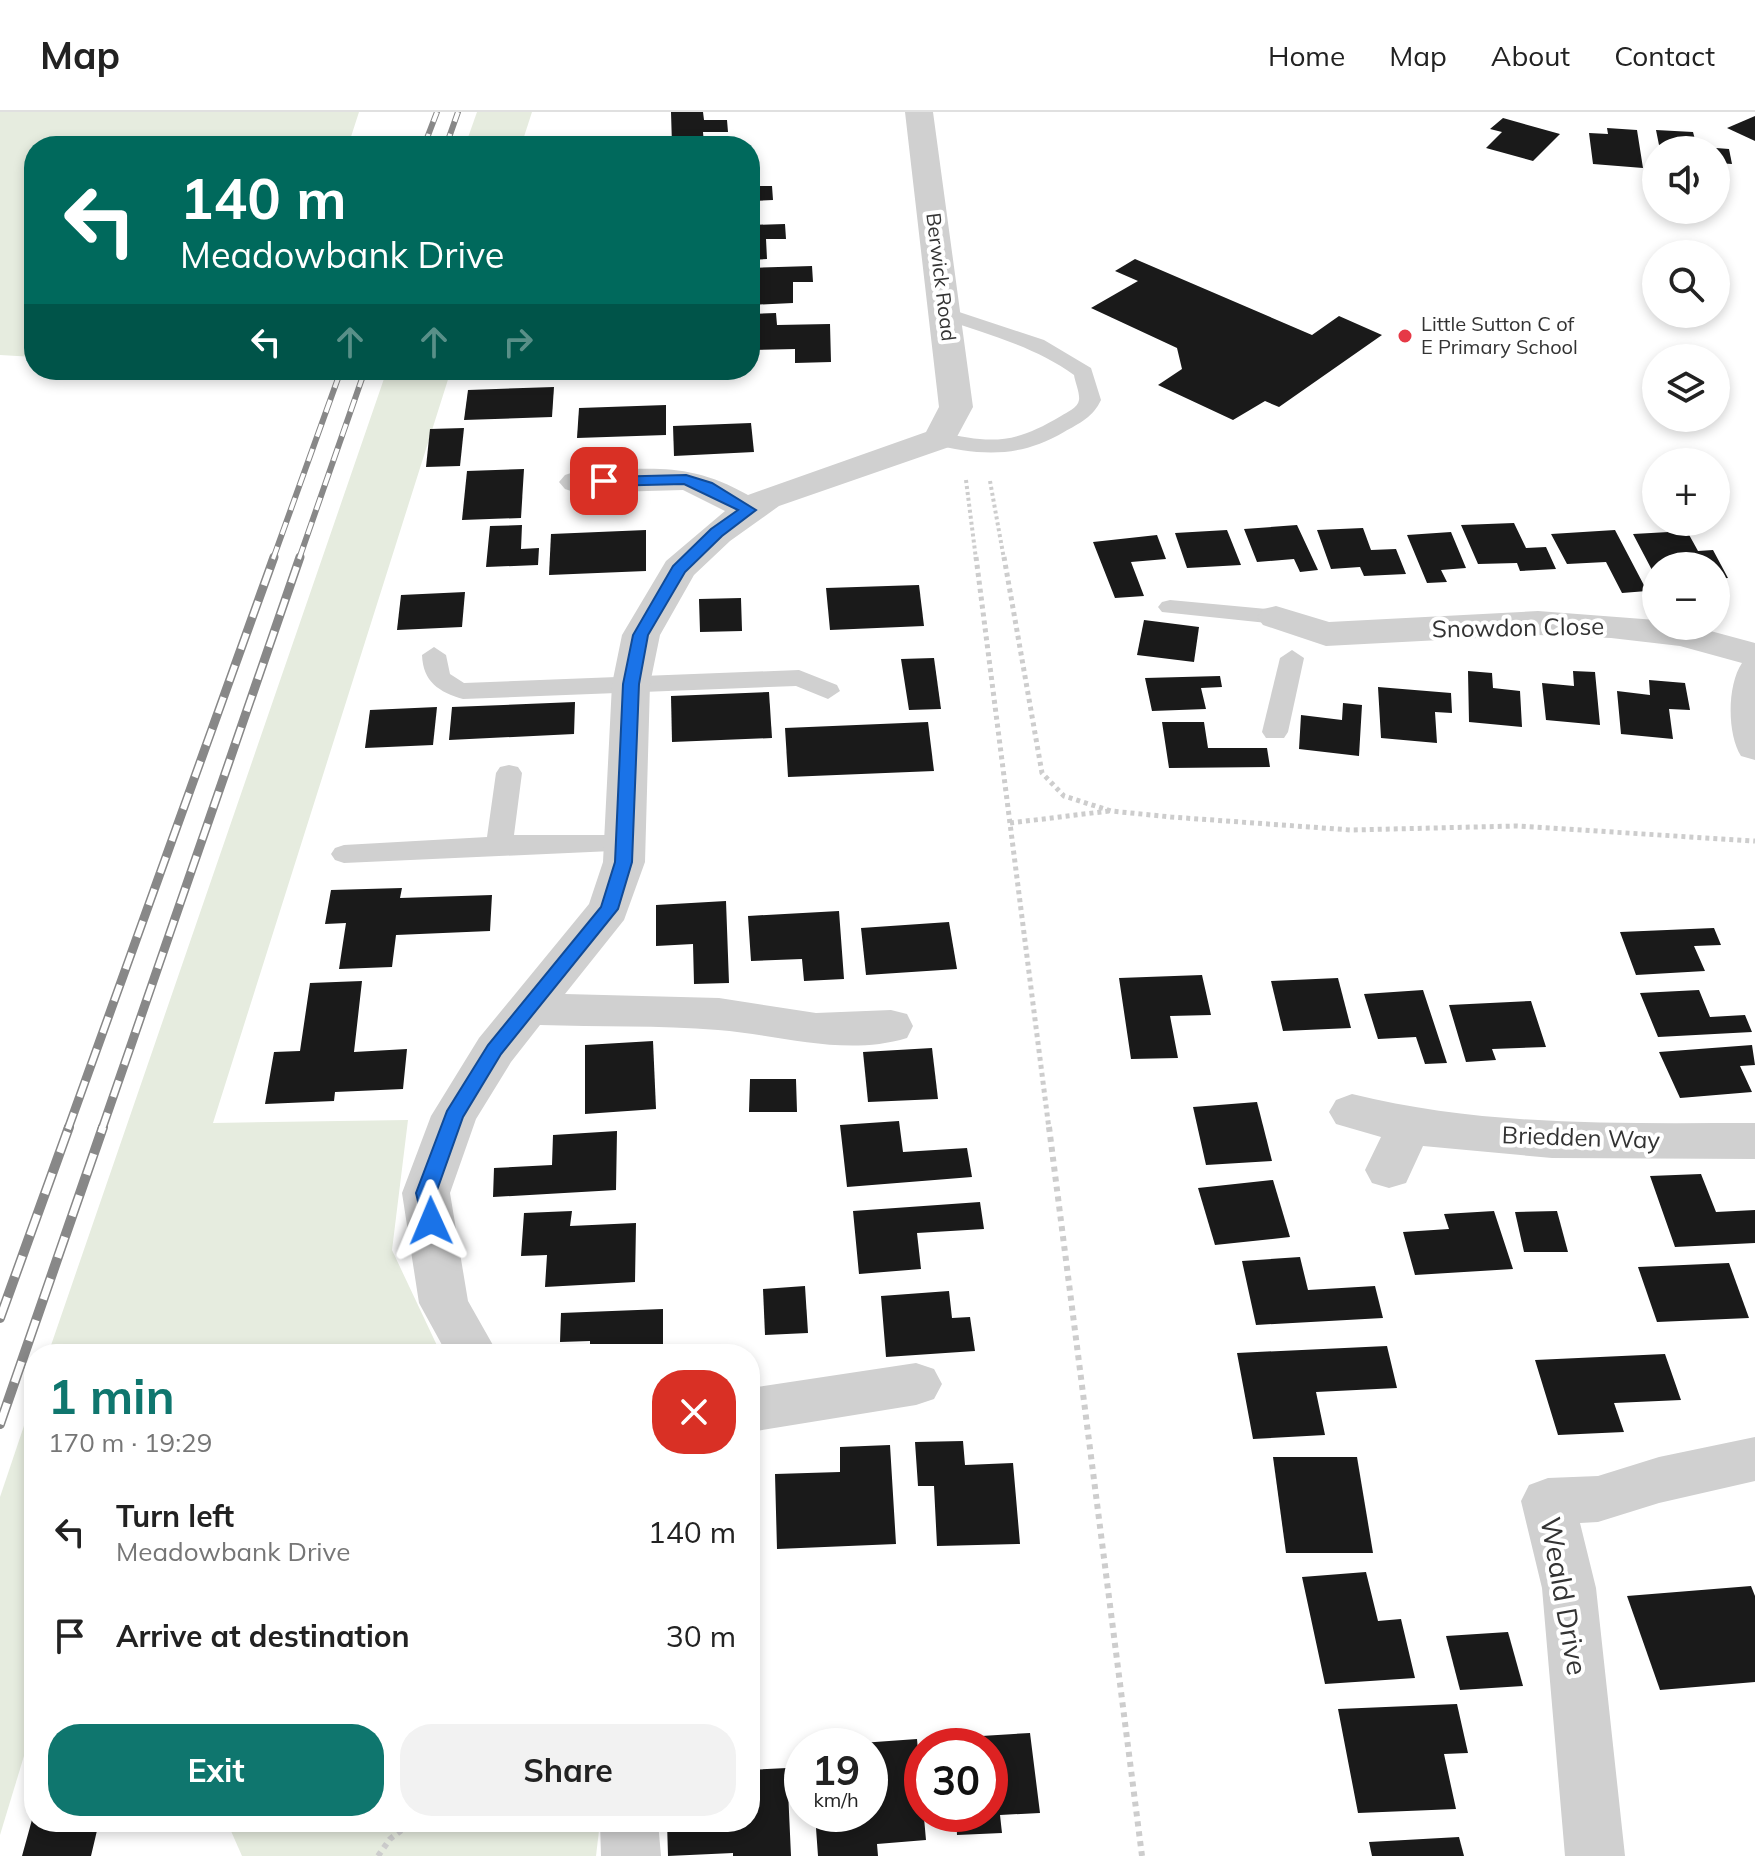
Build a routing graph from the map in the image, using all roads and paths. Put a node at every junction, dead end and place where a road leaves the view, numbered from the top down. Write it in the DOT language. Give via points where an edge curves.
graph roads {
  1 [pos="919,112"];
  2 [pos="947,314"];
  3 [pos="940,439"];
  4 [pos="577,482"];
  5 [pos="749,510"];
  6 [pos="1170,607"];
  7 [pos="1276,617"];
  8 [pos="1326,634"];
  9 [pos="434,655"];
  10 [pos="1755,655"];
  11 [pos="1292,658"];
  12 [pos="1755,672"];
  13 [pos="631,684"];
  14 [pos="828,691"];
  15 [pos="1275,732"];
  16 [pos="1755,747"];
  17 [pos="509,773"];
  18 [pos="1111,811"];
  19 [pos="1010,823"];
  20 [pos="625,844"];
  21 [pos="499,846"];
  22 [pos="344,854"];
  23 [pos="528,1009"];
  24 [pos="891,1026"];
  25 [pos="1352,1112"];
  26 [pos="1408,1128"];
  27 [pos="1755,1141"];
  28 [pos="1389,1170"];
  29 [pos="467,1344"];
  30 [pos="916,1384"];
  31 [pos="760,1408"];
  32 [pos="1755,1459"];
  33 [pos="399,1832"];
  34 [pos="630,1832"];
  35 [pos="378,1856"];
  36 [pos="631,1856"];
  37 [pos="1142,1856"];
  38 [pos="1595,1856"];
  1 -- 2 [label="street, Berwick Road"];
  2 -- 3 [label="street, Berwick Road" via="956,407"];
  2 -- 3 [label="lane" via="1075,365 1084,372 1090,400 1085,410 1028,445 983,449"];
  3 -- 5 [label="street" via="821,477"];
  3 -- 19 [label="path" via="966,477"];
  4 -- 5 [label="street" via="686,479"];
  5 -- 13 [label="street" via="679,569 641,635"];
  6 -- 7 [label="lane"];
  7 -- 8 [label="street, Snowdon Close"];
  8 -- 10 [label="street, Snowdon Close" via="1538,623 1611,626 1682,635"];
  8 -- 11 [label="street"];
  9 -- 13 [label="lane" via="434,670 444,685 463,691"];
  11 -- 15 [label="lane"];
  12 -- 16 [label="street"];
  13 -- 14 [label="lane" via="799,678"];
  13 -- 20 [label="street"];
  17 -- 21 [label="lane"];
  18 -- 19 [label="path"];
  19 -- 37 [label="path"];
  20 -- 21 [label="lane"];
  20 -- 23 [label="street" via="609,909"];
  21 -- 22 [label="lane"];
  23 -- 24 [label="street" via="719,1014 816,1029"];
  23 -- 29 [label="street" via="454,1116 426,1193 444,1303"];
  25 -- 26 [label="street, Briedden Way"];
  26 -- 27 [label="street, Briedden Way" via="1551,1140"];
  26 -- 28 [label="street"];
  30 -- 31 [label="street"];
  32 -- 38 [label="street, Weald Drive" via="1598,1499 1548,1501 1569,1588"];
  33 -- 35 [label="path"];
  34 -- 36 [label="street"];
}
